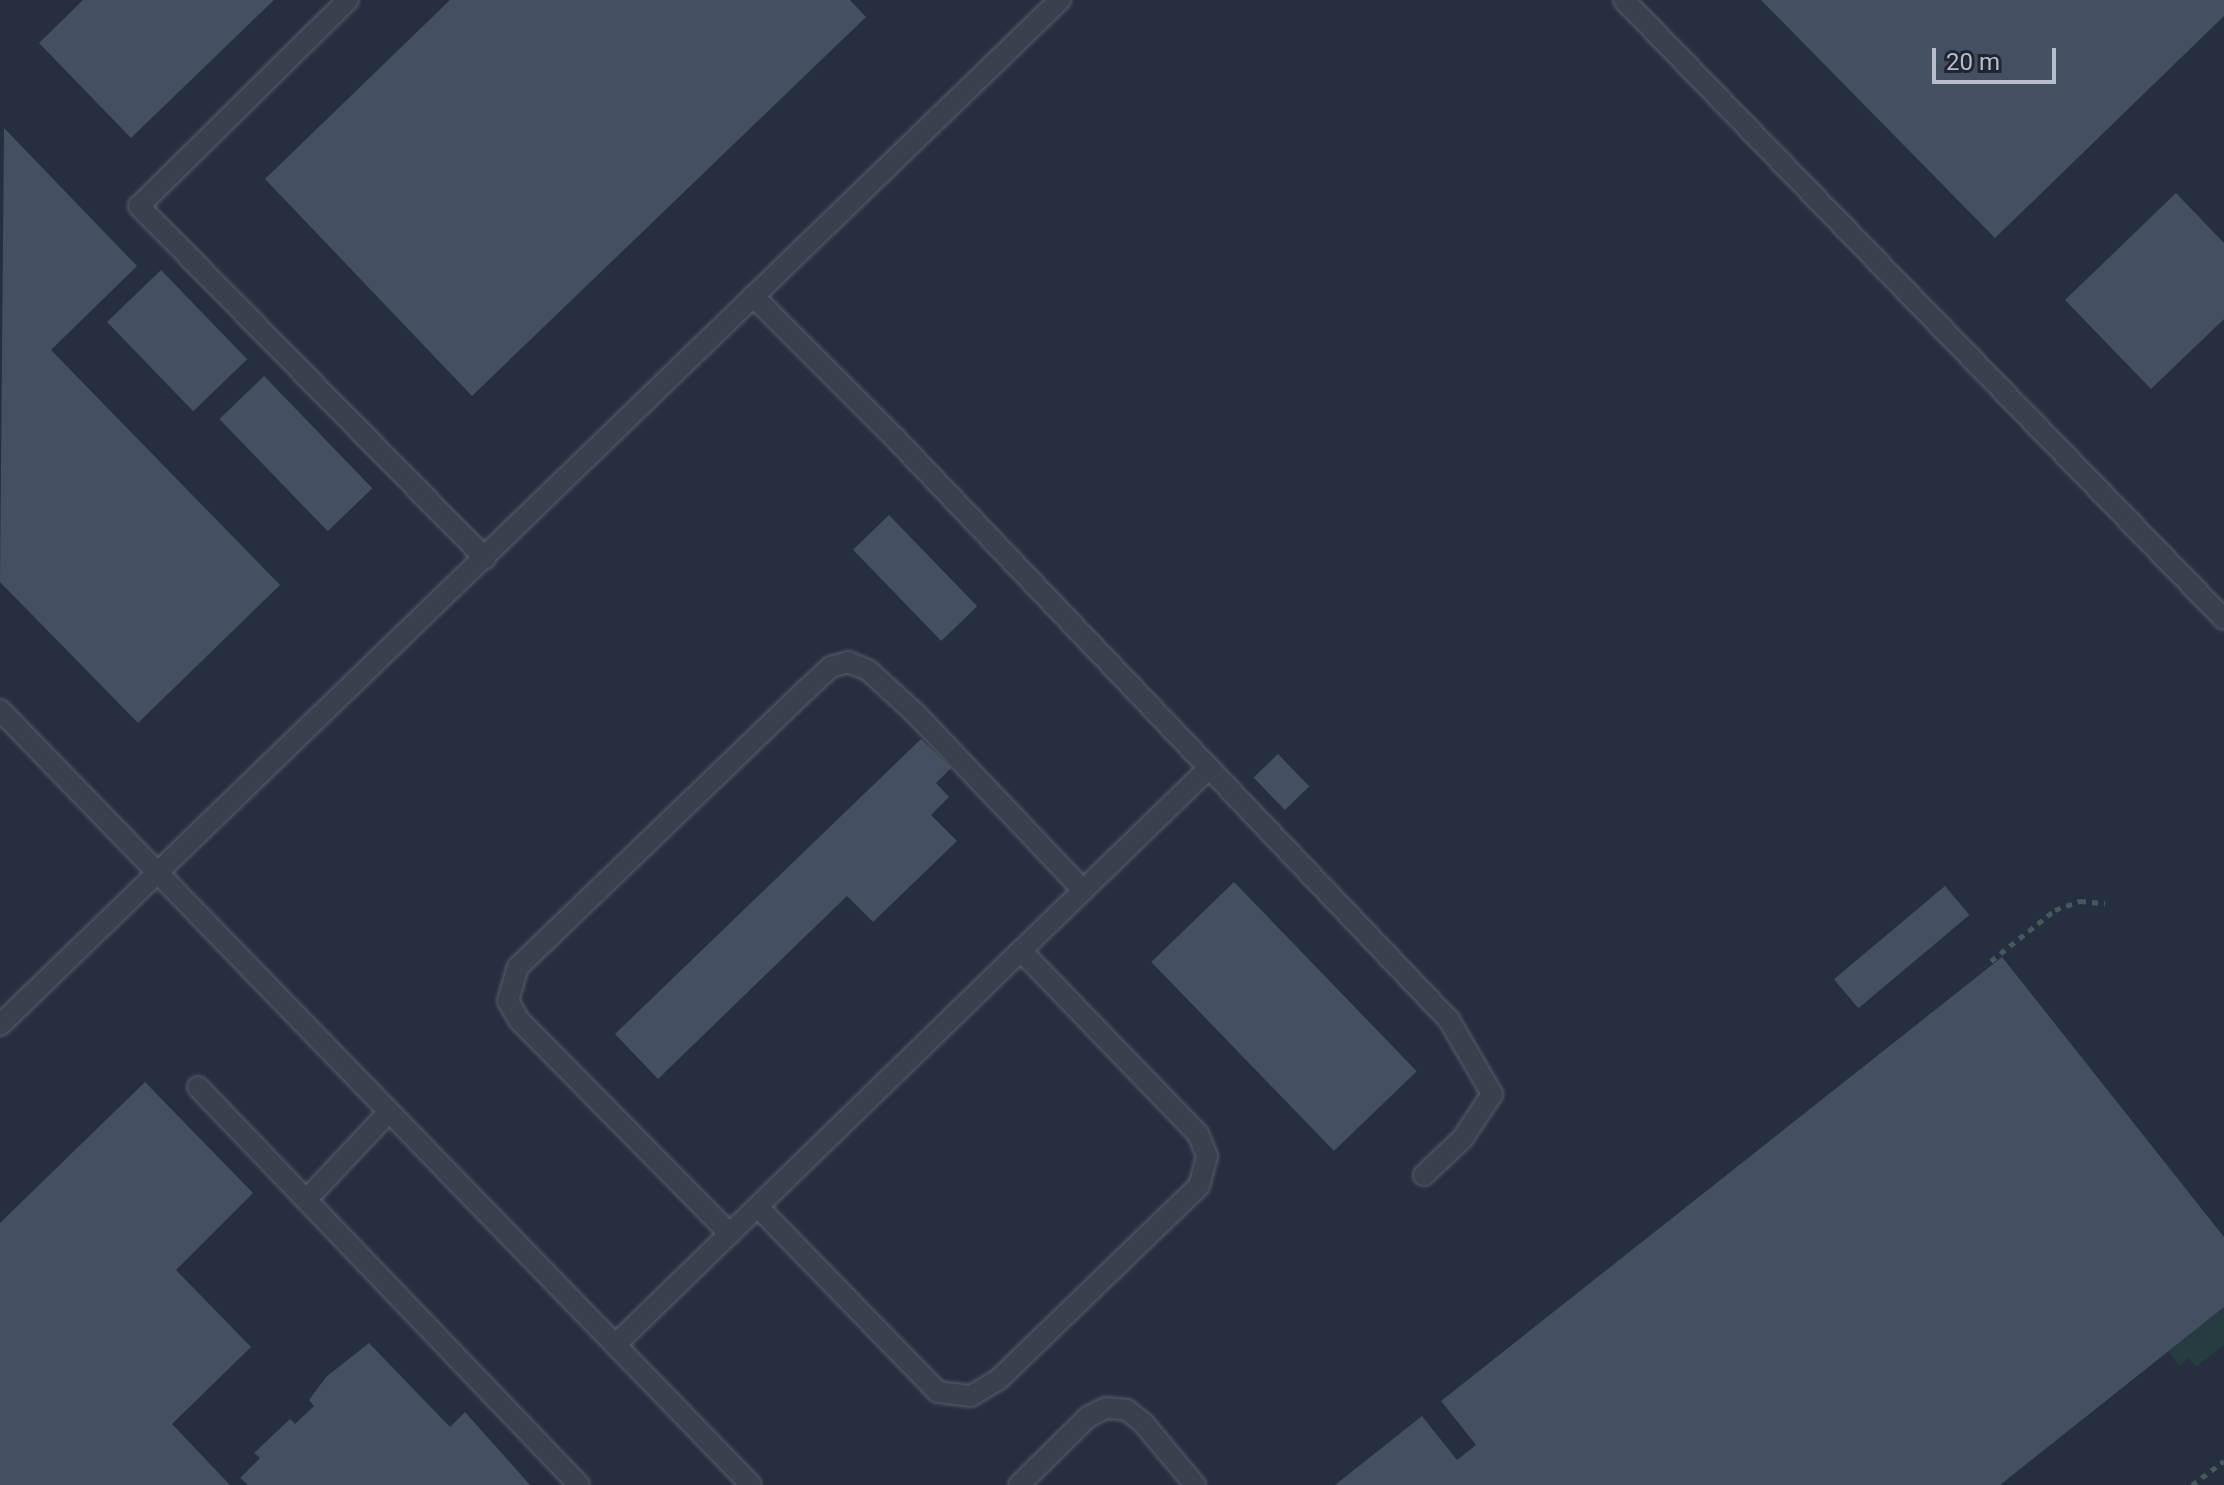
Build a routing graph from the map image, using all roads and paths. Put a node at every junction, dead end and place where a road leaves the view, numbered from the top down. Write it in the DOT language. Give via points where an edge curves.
graph roads {
  1 [pos="348,0"];
  2 [pos="1060,0"];
  3 [pos="1624,0"];
  4 [pos="753,296"];
  5 [pos="485,558"];
  6 [pos="2224,619"];
  7 [pos="0,710"];
  8 [pos="1209,768"];
  9 [pos="159,877"];
  10 [pos="1083,890"];
  11 [pos="2105,903"];
  12 [pos="1021,951"];
  13 [pos="1991,961"];
  14 [pos="1,1023"];
  15 [pos="198,1087"];
  16 [pos="389,1112"];
  17 [pos="1424,1175"];
  18 [pos="306,1200"];
  19 [pos="758,1207"];
  20 [pos="730,1234"];
  21 [pos="615,1345"];
  22 [pos="2224,1461"];
  23 [pos="579,1485"];
  24 [pos="751,1485"];
  25 [pos="1019,1485"];
  26 [pos="1195,1485"];
  27 [pos="2192,1485"];
  1 -- 5 [label="lane" via="139,206"];
  2 -- 4 [label="lane"];
  3 -- 6 [label="lane"];
  4 -- 5 [label="lane"];
  4 -- 8 [label="lane"];
  5 -- 9 [label="lane"];
  7 -- 9 [label="lane"];
  8 -- 10 [label="lane"];
  8 -- 17 [label="lane" via="1449,1020 1492,1094 1463,1138"];
  9 -- 14 [label="lane"];
  9 -- 16 [label="lane"];
  10 -- 12 [label="lane"];
  10 -- 20 [label="lane" via="916,714 868,670 848,662 831,667 807,689 529,956 509,984 508,1001 519,1020"];
  11 -- 13 [label="path" via="2080,901 2055,910"];
  12 -- 19 [label="lane"];
  12 -- 19 [label="lane" via="1198,1134 1207,1156 1199,1186 998,1380 971,1396 938,1392"];
  15 -- 18 [label="lane"];
  16 -- 18 [label="lane"];
  16 -- 21 [label="lane"];
  18 -- 23 [label="lane"];
  19 -- 20 [label="lane"];
  20 -- 21 [label="lane"];
  21 -- 24 [label="lane"];
  22 -- 27 [label="path"];
  25 -- 26 [label="lane" via="1088,1417 1106,1408 1127,1410 1144,1424"];
}
